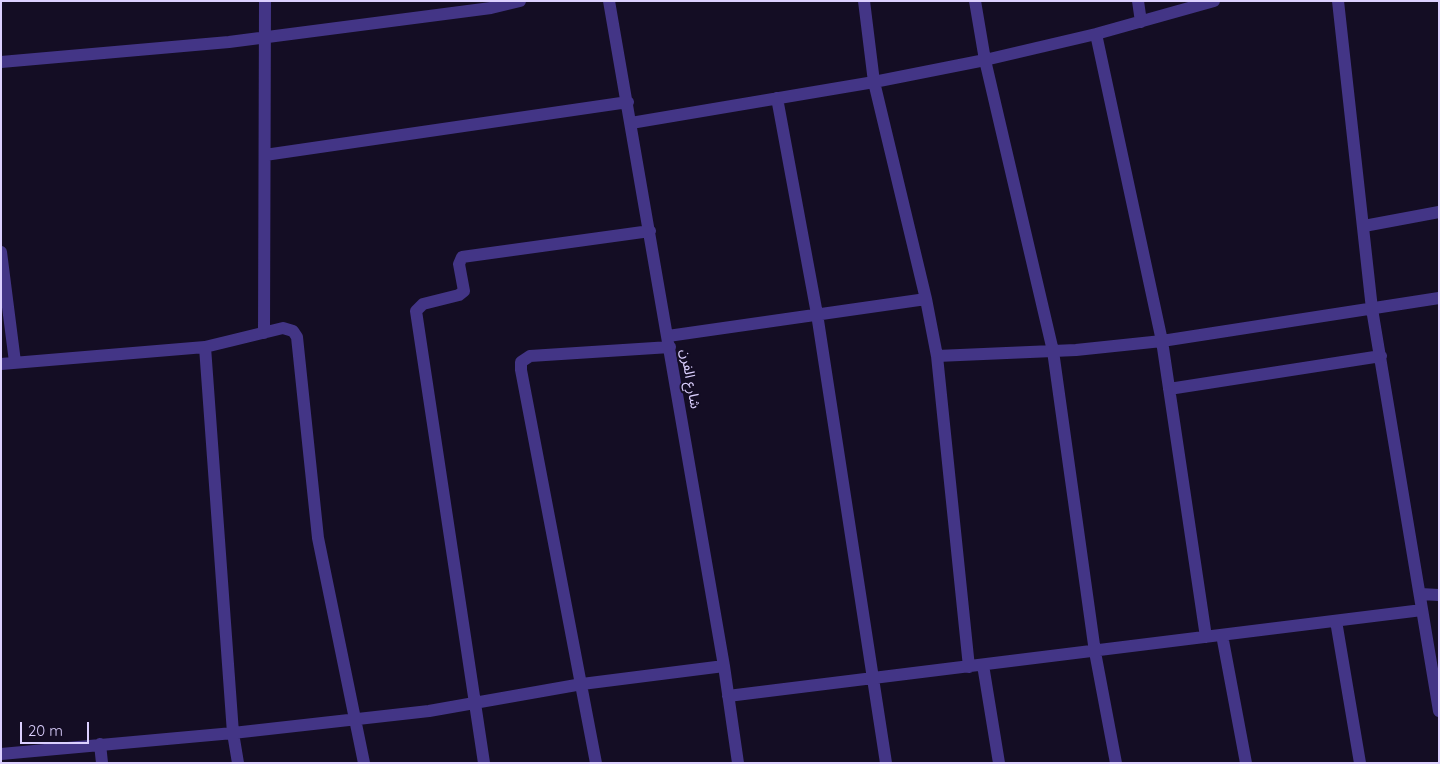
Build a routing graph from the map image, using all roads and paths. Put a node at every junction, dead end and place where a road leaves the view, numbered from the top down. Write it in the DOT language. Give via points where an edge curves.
graph roads {
  1 [pos="265,1"];
  2 [pos="520,1"];
  3 [pos="609,1"];
  4 [pos="864,1"];
  5 [pos="975,1"];
  6 [pos="1138,1"];
  7 [pos="1214,1"];
  8 [pos="1338,1"];
  9 [pos="1141,22"];
  10 [pos="1096,34"];
  11 [pos="266,38"];
  12 [pos="984,60"];
  13 [pos="1,62"];
  14 [pos="874,82"];
  15 [pos="777,98"];
  16 [pos="628,102"];
  17 [pos="631,123"];
  18 [pos="265,155"];
  19 [pos="1439,212"];
  20 [pos="1364,226"];
  21 [pos="650,231"];
  22 [pos="1,252"];
  23 [pos="926,298"];
  24 [pos="1439,298"];
  25 [pos="1372,309"];
  26 [pos="817,314"];
  27 [pos="264,333"];
  28 [pos="669,341"];
  29 [pos="1162,341"];
  30 [pos="205,347"];
  31 [pos="1053,351"];
  32 [pos="937,356"];
  33 [pos="1381,356"];
  34 [pos="15,362"];
  35 [pos="1,364"];
  36 [pos="1169,389"];
  37 [pos="1420,594"];
  38 [pos="1439,595"];
  39 [pos="1422,610"];
  40 [pos="1336,621"];
  41 [pos="1222,635"];
  42 [pos="1206,637"];
  43 [pos="1095,652"];
  44 [pos="983,665"];
  45 [pos="724,666"];
  46 [pos="969,667"];
  47 [pos="872,677"];
  48 [pos="582,684"];
  49 [pos="728,696"];
  50 [pos="474,703"];
  51 [pos="1439,711"];
  52 [pos="356,719"];
  53 [pos="233,733"];
  54 [pos="100,744"];
  55 [pos="1,754"];
  56 [pos="102,763"];
  57 [pos="238,763"];
  58 [pos="364,763"];
  59 [pos="484,763"];
  60 [pos="596,763"];
  61 [pos="738,763"];
  62 [pos="886,763"];
  63 [pos="999,763"];
  64 [pos="1116,763"];
  65 [pos="1246,763"];
  66 [pos="1360,763"];
  1 -- 11 [label="street"];
  2 -- 11 [label="street" via="491,8"];
  3 -- 16 [label="street, شارع الفرن"];
  4 -- 14 [label="street"];
  5 -- 12 [label="street"];
  6 -- 9 [label="street"];
  7 -- 9 [label="street"];
  8 -- 20 [label="street"];
  9 -- 10 [label="street"];
  10 -- 12 [label="street"];
  10 -- 29 [label="street"];
  11 -- 13 [label="street"];
  11 -- 18 [label="street"];
  12 -- 14 [label="street"];
  12 -- 31 [label="street"];
  14 -- 15 [label="street"];
  14 -- 23 [label="street"];
  15 -- 17 [label="street"];
  15 -- 26 [label="street"];
  16 -- 17 [label="street, شارع الفرن"];
  16 -- 18 [label="street"];
  17 -- 21 [label="street, شارع الفرن"];
  18 -- 27 [label="street"];
  19 -- 20 [label="street"];
  20 -- 25 [label="street"];
  21 -- 28 [label="street, شارع الفرن"];
  21 -- 50 [label="street" via="467,255 459,261 464,291 423,304 416,311"];
  22 -- 34 [label="street"];
  23 -- 26 [label="street"];
  23 -- 32 [label="street"];
  24 -- 25 [label="street"];
  25 -- 29 [label="street"];
  25 -- 33 [label="street"];
  26 -- 28 [label="street"];
  26 -- 47 [label="street"];
  27 -- 30 [label="street"];
  27 -- 52 [label="street" via="288,329 297,337 318,538"];
  28 -- 45 [label="street, شارع الفرن"];
  28 -- 48 [label="street" via="530,356 521,362"];
  29 -- 31 [label="street"];
  29 -- 36 [label="street"];
  30 -- 34 [label="street"];
  30 -- 53 [label="street"];
  31 -- 32 [label="street"];
  31 -- 43 [label="street"];
  32 -- 46 [label="street"];
  33 -- 36 [label="street"];
  33 -- 37 [label="street"];
  34 -- 35 [label="street"];
  36 -- 42 [label="street"];
  37 -- 38 [label="street"];
  37 -- 39 [label="street"];
  39 -- 40 [label="street"];
  39 -- 51 [label="street"];
  40 -- 41 [label="street"];
  40 -- 66 [label="street"];
  41 -- 42 [label="street"];
  41 -- 65 [label="street"];
  42 -- 43 [label="street"];
  43 -- 44 [label="street"];
  43 -- 64 [label="street"];
  44 -- 46 [label="street"];
  44 -- 63 [label="street"];
  45 -- 48 [label="street"];
  45 -- 49 [label="street, شارع الفرن"];
  46 -- 47 [label="street"];
  47 -- 49 [label="street"];
  47 -- 62 [label="street"];
  48 -- 50 [label="street"];
  48 -- 60 [label="street"];
  49 -- 61 [label="street, شارع الفرن"];
  50 -- 52 [label="street"];
  50 -- 59 [label="street"];
  52 -- 53 [label="street"];
  52 -- 58 [label="street"];
  53 -- 54 [label="street"];
  53 -- 57 [label="street"];
  54 -- 55 [label="street"];
  54 -- 56 [label="street"];
}
